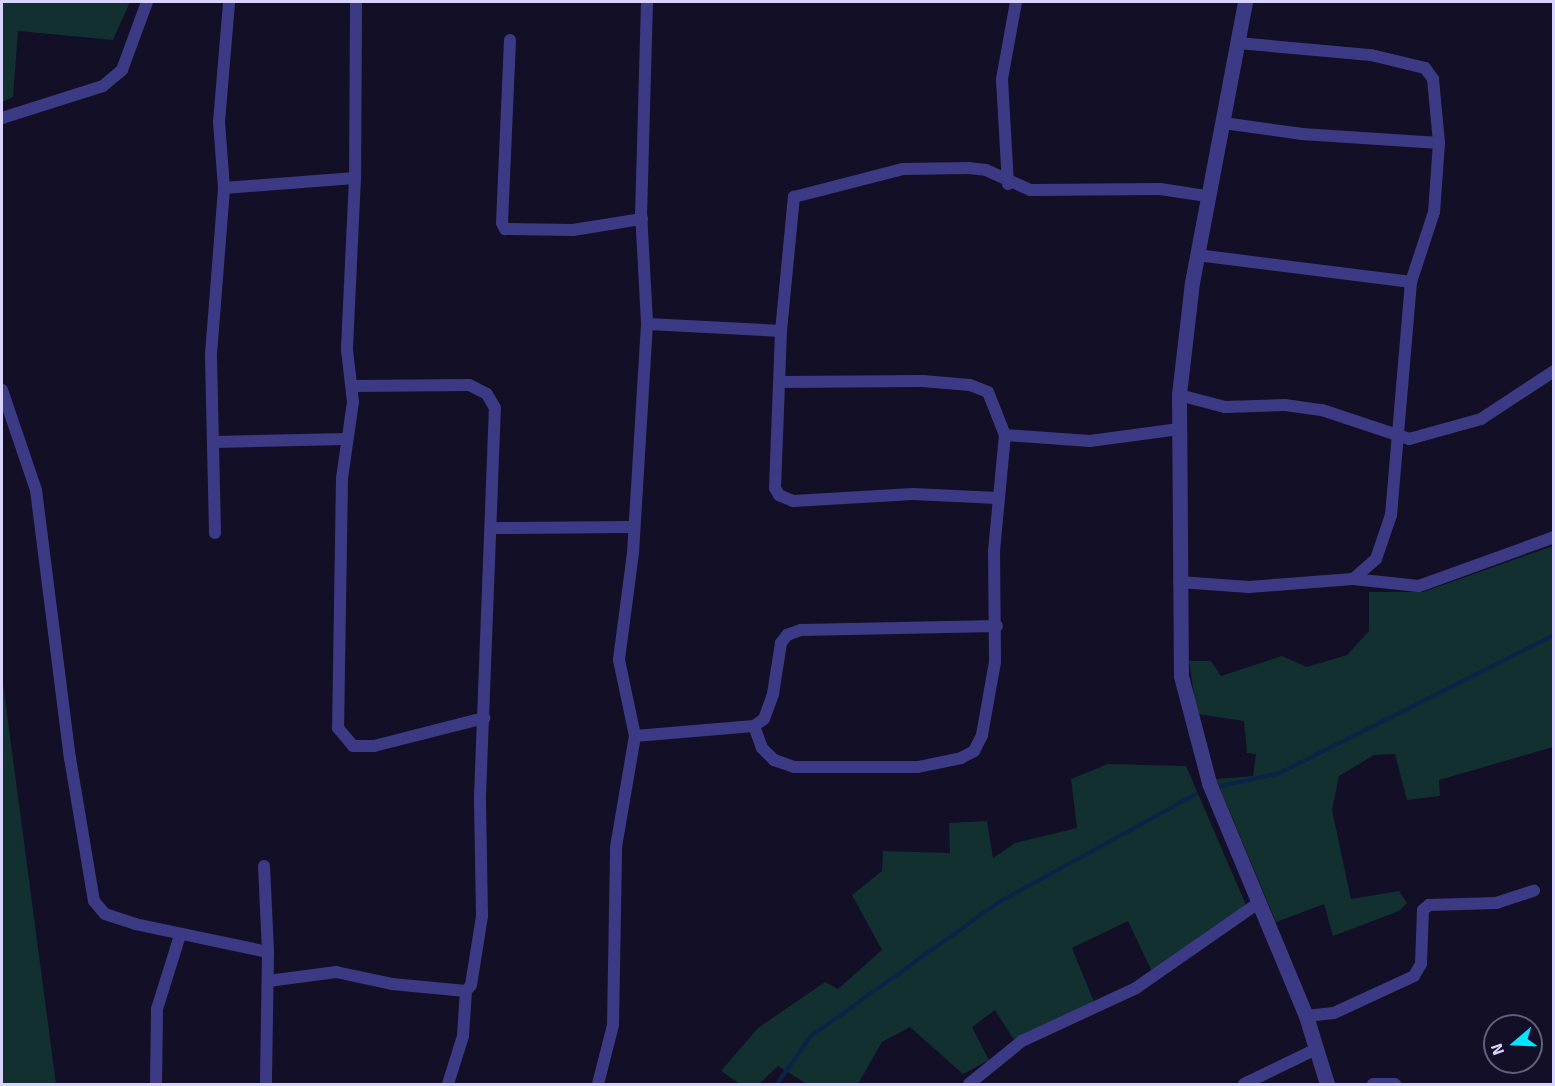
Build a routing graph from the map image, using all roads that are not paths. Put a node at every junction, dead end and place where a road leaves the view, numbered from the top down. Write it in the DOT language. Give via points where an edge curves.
graph roads {
  1 [pos="147,2"];
  2 [pos="229,2"];
  3 [pos="356,2"];
  4 [pos="647,2"];
  5 [pos="1016,2"];
  6 [pos="1245,2"];
  7 [pos="510,40"];
  8 [pos="1238,43"];
  9 [pos="2,118"];
  10 [pos="1223,123"];
  11 [pos="1439,143"];
  12 [pos="355,178"];
  13 [pos="1008,184"];
  14 [pos="224,188"];
  15 [pos="1207,196"];
  16 [pos="642,219"];
  17 [pos="1197,255"];
  18 [pos="1411,282"];
  19 [pos="648,324"];
  20 [pos="781,331"];
  21 [pos="1554,371"];
  22 [pos="779,382"];
  23 [pos="353,386"];
  24 [pos="2,390"];
  25 [pos="1179,394"];
  26 [pos="1179,429"];
  27 [pos="1005,435"];
  28 [pos="1395,436"];
  29 [pos="346,439"];
  30 [pos="214,442"];
  31 [pos="998,498"];
  32 [pos="634,527"];
  33 [pos="494,528"];
  34 [pos="214,533"];
  35 [pos="1554,537"];
  36 [pos="1353,579"];
  37 [pos="1179,582"];
  38 [pos="997,626"];
  39 [pos="484,718"];
  40 [pos="754,726"];
  41 [pos="635,736"];
  42 [pos="264,866"];
  43 [pos="1534,891"];
  44 [pos="1257,903"];
  45 [pos="180,935"];
  46 [pos="268,952"];
  47 [pos="268,981"];
  48 [pos="466,991"];
  49 [pos="1306,1016"];
  50 [pos="1316,1049"];
  51 [pos="156,1084"];
  52 [pos="266,1084"];
  53 [pos="448,1084"];
  54 [pos="598,1084"];
  55 [pos="969,1084"];
  56 [pos="1244,1084"];
  57 [pos="1327,1084"];
  58 [pos="1373,1084"];
  59 [pos="1395,1084"];
  1 -- 9 [label="street" via="122,70 103,86"];
  2 -- 14 [label="street" via="219,122"];
  3 -- 12 [label="street"];
  4 -- 16 [label="street"];
  5 -- 13 [label="street" via="1002,79"];
  6 -- 8 [label="street"];
  7 -- 16 [label="street" via="502,223 505,229 580,230"];
  8 -- 10 [label="street"];
  8 -- 11 [label="street" via="1371,55 1425,68 1432,79"];
  10 -- 11 [label="street" via="1302,134"];
  10 -- 15 [label="street"];
  11 -- 18 [label="street" via="1434,212"];
  12 -- 14 [label="street"];
  12 -- 23 [label="street" via="347,350"];
  13 -- 15 [label="street" via="1030,190 1160,189"];
  13 -- 20 [label="street" via="986,170 903,168 798,194 792,201"];
  14 -- 30 [label="street" via="211,354"];
  15 -- 17 [label="street"];
  16 -- 19 [label="street"];
  17 -- 18 [label="street"];
  17 -- 25 [label="street"];
  18 -- 28 [label="street" via="1408,360"];
  19 -- 20 [label="street"];
  19 -- 32 [label="street"];
  20 -- 22 [label="street"];
  21 -- 28 [label="street" via="1481,419 1409,439"];
  22 -- 27 [label="street" via="922,381 982,387 991,396"];
  22 -- 31 [label="street" via="775,488 779,495 793,501 913,494"];
  23 -- 29 [label="street"];
  23 -- 33 [label="street" via="469,385 487,394 495,408 496,426"];
  24 -- 45 [label="street" via="36,490 71,769 94,901 105,914"];
  25 -- 26 [label="street"];
  25 -- 28 [label="street" via="1225,407 1285,405 1323,410"];
  26 -- 27 [label="street" via="1090,441"];
  26 -- 37 [label="street"];
  27 -- 31 [label="street"];
  28 -- 36 [label="street" via="1391,515 1376,559"];
  29 -- 30 [label="street"];
  29 -- 39 [label="street" via="338,728 342,738 353,746 394,744"];
  30 -- 34 [label="street"];
  31 -- 38 [label="street"];
  32 -- 33 [label="street"];
  32 -- 41 [label="street" via="619,660"];
  33 -- 39 [label="street"];
  35 -- 36 [label="street" via="1419,586"];
  36 -- 37 [label="street" via="1250,587"];
  37 -- 44 [label="street" via="1185,707 1209,783"];
  38 -- 40 [label="street" via="841,627 787,635 764,719"];
  38 -- 40 [label="street" via="982,735 974,751 961,758 918,767 794,767 774,760 762,748"];
  39 -- 48 [label="street" via="482,916 471,985"];
  40 -- 41 [label="street"];
  41 -- 54 [label="street" via="614,884 614,1025"];
  42 -- 46 [label="street"];
  43 -- 49 [label="street" via="1496,903 1429,905 1423,910 1421,964 1414,976 1334,1013"];
  44 -- 49 [label="street"];
  44 -- 55 [label="street" via="1136,988 1022,1041"];
  45 -- 46 [label="street"];
  45 -- 51 [label="street" via="157,1009"];
  46 -- 47 [label="street"];
  47 -- 48 [label="street" via="336,972 392,984"];
  47 -- 52 [label="street"];
  48 -- 53 [label="street" via="463,1036"];
  49 -- 50 [label="street"];
  50 -- 56 [label="street"];
  50 -- 57 [label="street"];
  58 -- 59 [label="street"];
}
